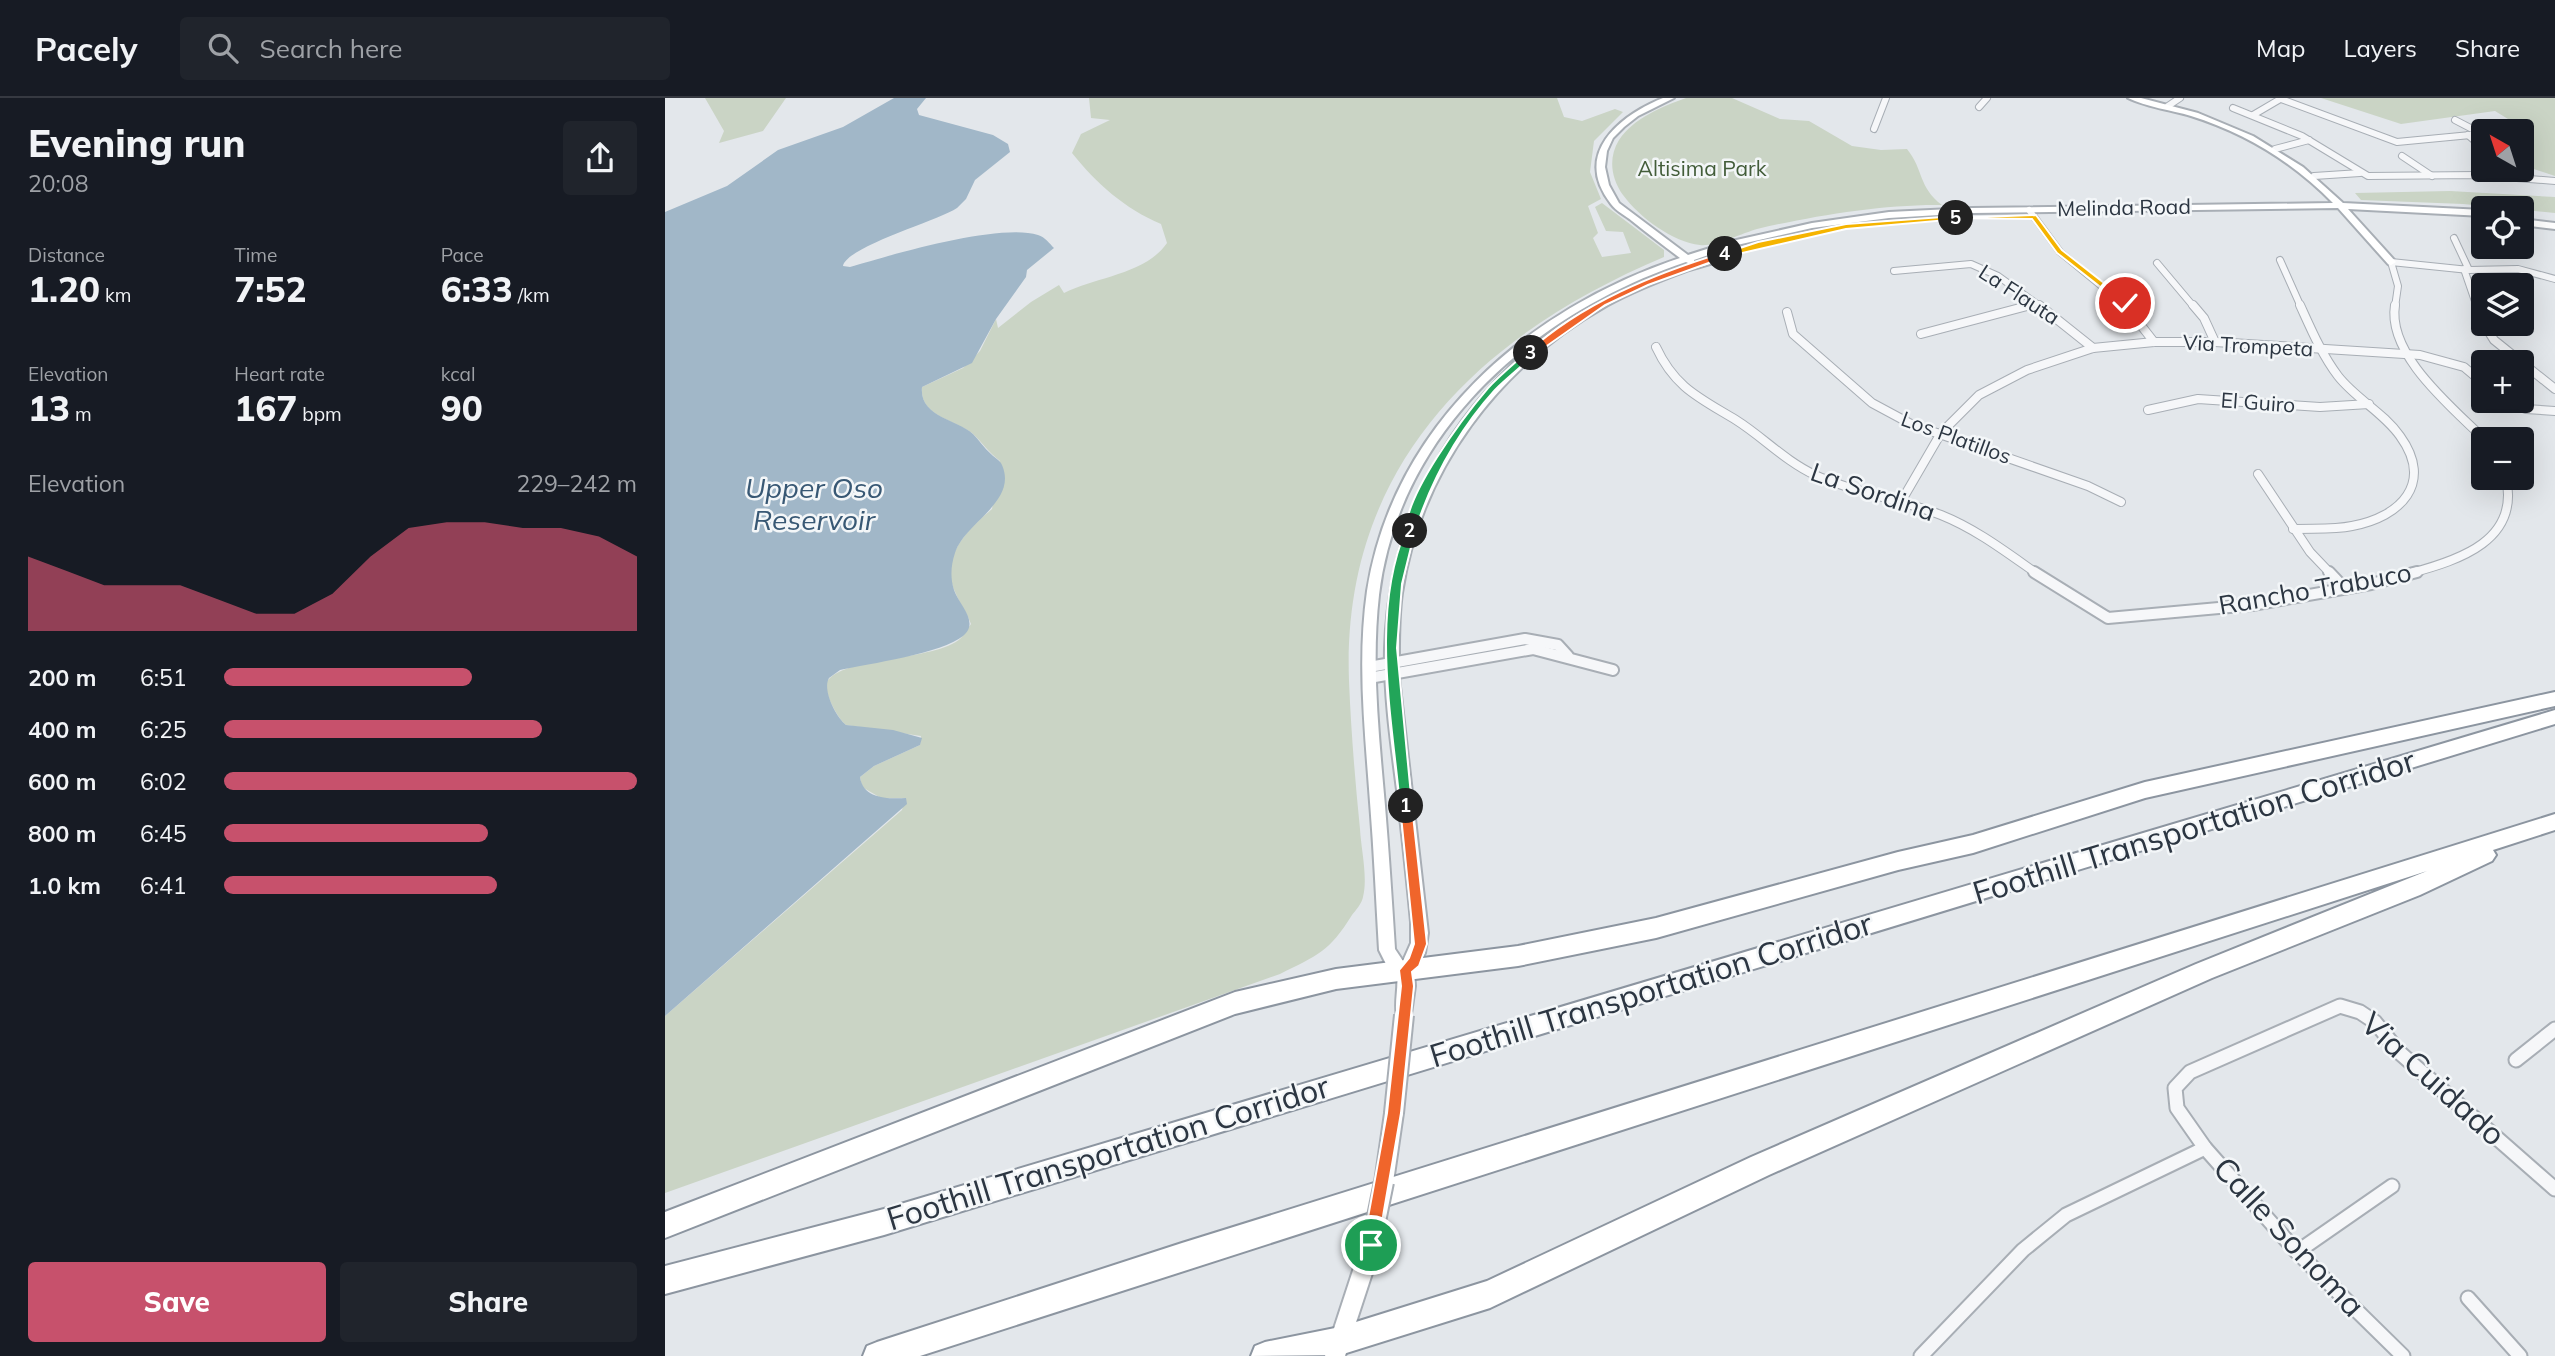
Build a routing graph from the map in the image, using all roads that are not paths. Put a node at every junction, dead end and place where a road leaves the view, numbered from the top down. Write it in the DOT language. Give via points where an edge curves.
graph roads {
  1 [pos="1670,98"];
  2 [pos="1886,98"];
  3 [pos="1987,98"];
  4 [pos="2131,98"];
  5 [pos="2180,98"];
  6 [pos="2281,98"];
  7 [pos="2168,106"];
  8 [pos="1979,107"];
  9 [pos="2233,108"];
  10 [pos="2253,115"];
  11 [pos="2455,120"];
  12 [pos="1874,129"];
  13 [pos="2471,129"];
  14 [pos="2468,135"];
  15 [pos="2302,136"];
  16 [pos="2471,138"];
  17 [pos="2390,139"];
  18 [pos="2309,140"];
  19 [pos="2272,147"];
  20 [pos="2393,150"];
  21 [pos="2402,156"];
  22 [pos="2360,173"];
  23 [pos="2313,176"];
  24 [pos="2432,176"];
  25 [pos="2471,177"];
  26 [pos="2534,179"];
  27 [pos="2555,181"];
  28 [pos="2344,209"];
  29 [pos="2031,213"];
  30 [pos="2471,213"];
  31 [pos="2471,217"];
  32 [pos="2534,218"];
  33 [pos="2555,220"];
  34 [pos="2534,223"];
  35 [pos="2555,226"];
  36 [pos="2454,238"];
  37 [pos="2280,260"];
  38 [pos="1690,261"];
  39 [pos="2391,262"];
  40 [pos="2157,263"];
  41 [pos="2467,270"];
  42 [pos="1894,271"];
  43 [pos="2555,279"];
  44 [pos="2471,283"];
  45 [pos="2034,304"];
  46 [pos="1787,312"];
  47 [pos="1921,334"];
  48 [pos="2491,336"];
  49 [pos="2154,342"];
  50 [pos="2215,342"];
  51 [pos="1656,347"];
  52 [pos="2093,348"];
  53 [pos="2323,349"];
  54 [pos="2407,354"];
  55 [pos="2471,374"];
  56 [pos="2555,389"];
  57 [pos="2369,404"];
  58 [pos="2148,410"];
  59 [pos="2534,410"];
  60 [pos="2555,411"];
  61 [pos="2472,427"];
  62 [pos="1941,433"];
  63 [pos="2258,474"];
  64 [pos="2509,490"];
  65 [pos="1902,500"];
  66 [pos="2121,502"];
  67 [pos="2293,529"];
  68 [pos="2345,589"];
  69 [pos="2108,618"];
  70 [pos="1393,668"];
  71 [pos="1613,670"];
  72 [pos="1369,672"];
  73 [pos="2555,699"];
  74 [pos="2555,717"];
  75 [pos="2555,823"];
  76 [pos="1405,970"];
  77 [pos="2555,1029"];
  78 [pos="2516,1060"];
  79 [pos="2205,1148"];
  80 [pos="2392,1186"];
  81 [pos="2555,1189"];
  82 [pos="665,1226"];
  83 [pos="2297,1252"];
  84 [pos="665,1280"];
  85 [pos="2468,1298"];
  86 [pos="1337,1349"];
  87 [pos="877,1356"];
  88 [pos="1265,1356"];
  89 [pos="1921,1356"];
  90 [pos="2403,1356"];
  91 [pos="2520,1356"];
  1 -- 38 [label="main road" via="1643,110 1613,133 1601,153 1600,170 1615,204"];
  2 -- 12 [label="street"];
  3 -- 8 [label="street"];
  4 -- 7 [label="main road"];
  5 -- 7 [label="street"];
  6 -- 10 [label="street"];
  6 -- 17 [label="street"];
  7 -- 19 [label="main road"];
  9 -- 10 [label="street"];
  10 -- 15 [label="street"];
  11 -- 13 [label="street"];
  14 -- 16 [label="street"];
  14 -- 17 [label="street" via="2404,143"];
  15 -- 18 [label="street"];
  15 -- 19 [label="street"];
  17 -- 20 [label="street" via="2381,142"];
  18 -- 19 [label="street"];
  18 -- 22 [label="street"];
  19 -- 23 [label="main road"];
  21 -- 24 [label="street"];
  22 -- 23 [label="street"];
  22 -- 24 [label="street"];
  23 -- 28 [label="main road"];
  24 -- 25 [label="street"];
  26 -- 27 [label="street"];
  28 -- 29 [label="main road, Melinda Road"];
  28 -- 30 [label="main road, Melinda Road"];
  28 -- 31 [label="main road, Melinda Road"];
  28 -- 39 [label="main road"];
  29 -- 38 [label="main road, Melinda Road" via="1846,227"];
  29 -- 49 [label="street" via="2060,252 2125,303"];
  32 -- 33 [label="main road"];
  34 -- 35 [label="main road"];
  36 -- 41 [label="street"];
  37 -- 53 [label="street"];
  38 -- 70 [label="main road" via="1560,330 1492,388 1447,448 1422,495 1409,534 1394,603"];
  38 -- 72 [label="main road" via="1607,290 1550,323 1493,369 1453,410 1420,457 1386,533 1373,591"];
  39 -- 41 [label="street"];
  39 -- 54 [label="street" via="2398,286 2394,325"];
  40 -- 50 [label="street" via="2204,318"];
  41 -- 43 [label="street" via="2518,269"];
  41 -- 44 [label="street"];
  42 -- 45 [label="street, La Flauta" via="1978,266"];
  45 -- 47 [label="street"];
  45 -- 52 [label="street, La Flauta"];
  46 -- 62 [label="street, Los Platillos" via="1793,334 1872,403 1911,424"];
  48 -- 56 [label="street"];
  49 -- 50 [label="street, Via Trompeta"];
  49 -- 52 [label="street, Via Trompeta"];
  50 -- 53 [label="street, Via Trompeta"];
  51 -- 65 [label="street, La Sordina" via="1668,371 1689,392 1745,426 1787,459 1814,475"];
  52 -- 62 [label="street, Via Trompeta" via="2001,381 1979,395"];
  53 -- 54 [label="street, Via Trompeta"];
  53 -- 57 [label="street" via="2337,375"];
  54 -- 55 [label="street, Via Trompeta" via="2451,362"];
  54 -- 61 [label="street"];
  57 -- 58 [label="street, El Guiro" via="2320,407 2198,400"];
  57 -- 67 [label="street" via="2410,451 2416,467 2411,494 2375,520"];
  59 -- 60 [label="street"];
  62 -- 65 [label="street, Via Trompeta"];
  62 -- 66 [label="street, Los Platillos"];
  63 -- 67 [label="street"];
  64 -- 68 [label="street, Rancho Trabuco" via="2508,514 2480,547 2455,560"];
  65 -- 69 [label="street, La Sordina" via="1994,542"];
  67 -- 68 [label="street"];
  68 -- 69 [label="street, Rancho Trabuco"];
  70 -- 71 [label="street" via="1533,649"];
  70 -- 72 [label="street"];
  70 -- 76 [label="main road" via="1420,944 1415,961"];
  72 -- 76 [label="main road" via="1387,950 1395,965"];
  73 -- 76 [label="highway" via="2145,790 1973,844 1644,931 1518,956"];
  74 -- 84 [label="highway, Foothill Transportation Corridor" via="884,1222"];
  75 -- 86 [label="highway" via="1760,1166 1489,1294"];
  75 -- 87 [label="highway"];
  76 -- 82 [label="highway" via="1336,979 1224,1007"];
  76 -- 86 [label="main road, bridge" via="1392,1127 1371,1245"];
  77 -- 78 [label="street"];
  79 -- 81 [label="street, Via Cuidado" via="2177,1108 2175,1088 2190,1072 2340,1006 2360,1009 2382,1027 2400,1053"];
  79 -- 83 [label="street, Calle Sonoma"];
  79 -- 89 [label="street" via="2066,1215 2023,1250"];
  80 -- 83 [label="street"];
  83 -- 90 [label="street, Calle Sonoma"];
  85 -- 91 [label="street"];
  86 -- 88 [label="highway"];
}
